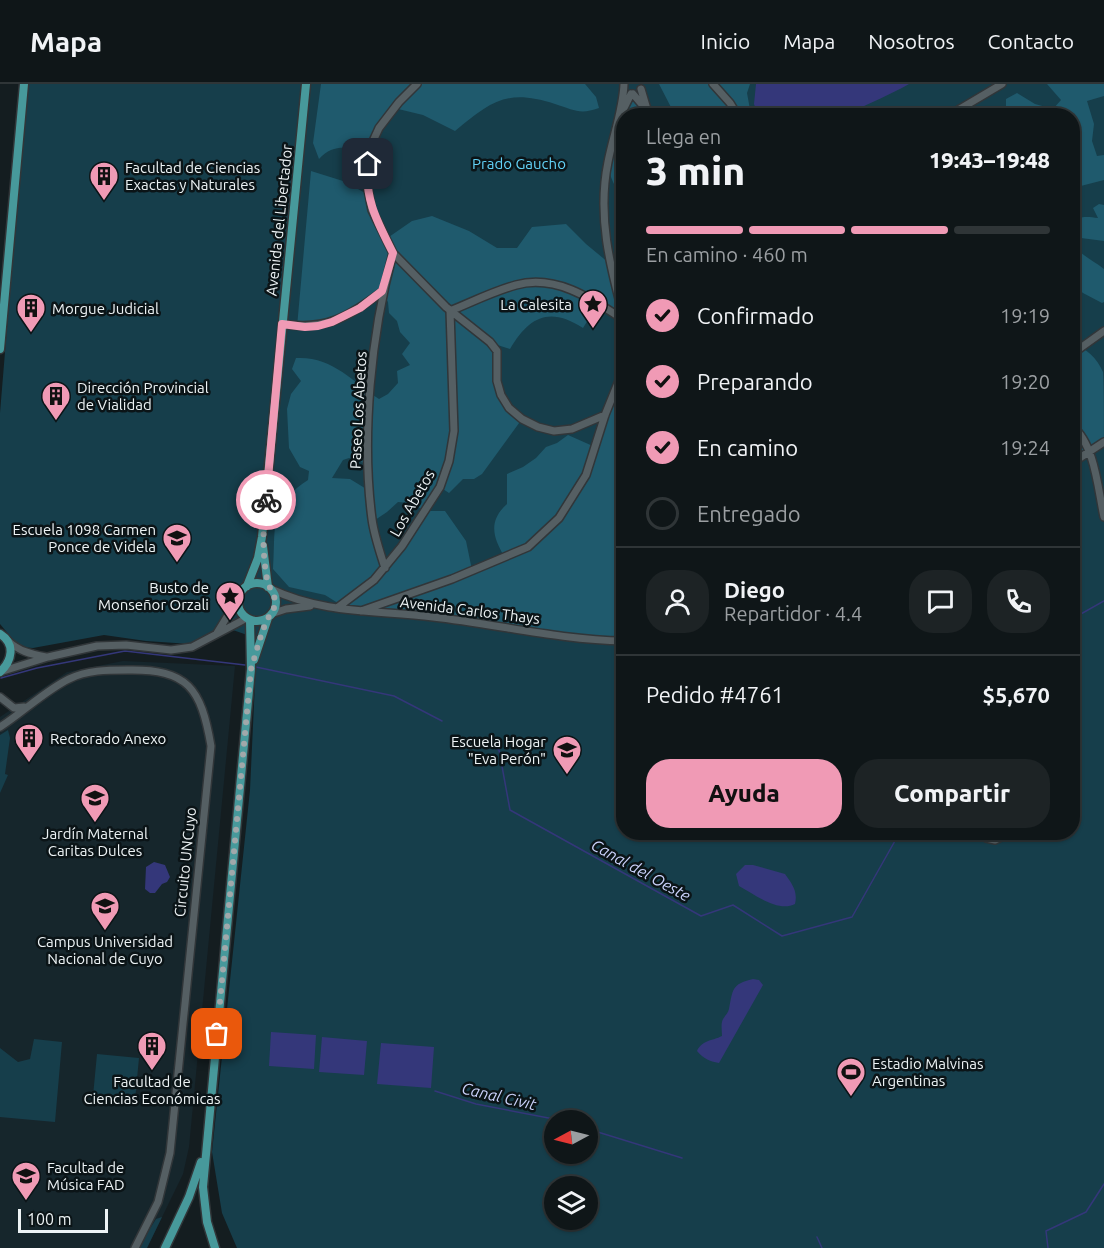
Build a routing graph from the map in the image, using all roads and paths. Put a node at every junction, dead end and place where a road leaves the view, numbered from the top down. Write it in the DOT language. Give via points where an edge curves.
graph roads {
  1 [pos="24,84"];
  2 [pos="306,84"];
  3 [pos="417,84"];
  4 [pos="713,84"];
  5 [pos="1002,84"];
  6 [pos="624,85"];
  7 [pos="642,86"];
  8 [pos="632,94"];
  9 [pos="620,108"];
  10 [pos="624,108"];
  11 [pos="644,108"];
  12 [pos="647,108"];
  13 [pos="733,108"];
  14 [pos="962,108"];
  15 [pos="616,129"];
  16 [pos="393,253"];
  17 [pos="616,289"];
  18 [pos="382,291"];
  19 [pos="450,311"];
  20 [pos="616,314"];
  21 [pos="282,324"];
  22 [pos="1104,331"];
  23 [pos="1080,348"];
  24 [pos="0,349"];
  25 [pos="616,388"];
  26 [pos="605,415"];
  27 [pos="1080,435"];
  28 [pos="1104,442"];
  29 [pos="1090,452"];
  30 [pos="1080,458"];
  31 [pos="1104,517"];
  32 [pos="262,537"];
  33 [pos="385,568"];
  34 [pos="247,586"];
  35 [pos="269,588"];
  36 [pos="239,597"];
  37 [pos="313,605"];
  38 [pos="337,608"];
  39 [pos="361,611"];
  40 [pos="269,616"];
  41 [pos="248,619"];
  42 [pos="217,633"];
  43 [pos="3,635"];
  44 [pos="616,640"];
  45 [pos="48,657"];
  46 [pos="251,669"];
  47 [pos="0,672"];
  48 [pos="0,697"];
  49 [pos="32,704"];
  50 [pos="0,727"];
  51 [pos="206,1147"];
  52 [pos="135,1248"];
  53 [pos="165,1248"];
  54 [pos="215,1248"];
  1 -- 24 [label="main road"];
  2 -- 21 [label="main road, Avenida del Libertador"];
  3 -- 16 [label="street" via="379,128 369,150 366,179 372,210"];
  4 -- 13 [label="street"];
  5 -- 14 [label="street"];
  6 -- 8 [label="street"];
  6 -- 9 [label="street"];
  7 -- 8 [label="street"];
  7 -- 12 [label="street"];
  8 -- 10 [label="street"];
  8 -- 11 [label="street"];
  15 -- 17 [label="street" via="603,216"];
  16 -- 18 [label="street, Paseo Los Abetos"];
  16 -- 19 [label="street"];
  18 -- 21 [label="street" via="332,322 305,327"];
  18 -- 33 [label="street, Paseo Los Abetos" via="370,393 367,464 372,521"];
  19 -- 20 [label="street" via="514,285 545,282 579,293"];
  19 -- 26 [label="street" via="490,342 496,351 501,395 522,418 554,430 572,429"];
  19 -- 33 [label="street, Los Abetos" via="454,431 449,461 440,487"];
  21 -- 32 [label="main road, Avenida del Libertador"];
  22 -- 23 [label="street"];
  25 -- 26 [label="street"];
  26 -- 39 [label="street" via="586,475 559,518 528,547"];
  27 -- 29 [label="street"];
  28 -- 29 [label="street"];
  29 -- 30 [label="street"];
  29 -- 31 [label="street"];
  32 -- 34 [label="main road, Avenida del Libertador"];
  32 -- 35 [label="main road, Avenida del Libertador"];
  33 -- 38 [label="street, Los Abetos"];
  34 -- 35 [label="main road" via="261,584"];
  34 -- 36 [label="main road"];
  35 -- 37 [label="street, Avenida Carlos Thays"];
  35 -- 40 [label="main road" via="276,601"];
  36 -- 41 [label="main road" via="240,610"];
  36 -- 42 [label="street"];
  37 -- 38 [label="street, Avenida Carlos Thays"];
  37 -- 40 [label="street, Avenida Carlos Thays"];
  38 -- 39 [label="street, Avenida Carlos Thays"];
  39 -- 44 [label="street, Avenida Carlos Thays" via="431,616"];
  40 -- 41 [label="main road"];
  40 -- 46 [label="main road"];
  41 -- 42 [label="street"];
  41 -- 46 [label="main road"];
  42 -- 45 [label="street" via="202,643 181,649 109,645"];
  43 -- 45 [label="street" via="16,648"];
  43 -- 47 [label="main road" via="11,649 7,666"];
  45 -- 47 [label="street"];
  46 -- 51 [label="main road"];
  48 -- 49 [label="street" via="18,709"];
  49 -- 50 [label="street, Circuito UNCuyo"];
  49 -- 52 [label="street, Circuito UNCuyo" via="81,675 100,670 156,670 191,688 207,723 211,746 172,1138 158,1202"];
  51 -- 53 [label="main road" via="189,1197"];
  51 -- 54 [label="main road" via="204,1202"];
}
